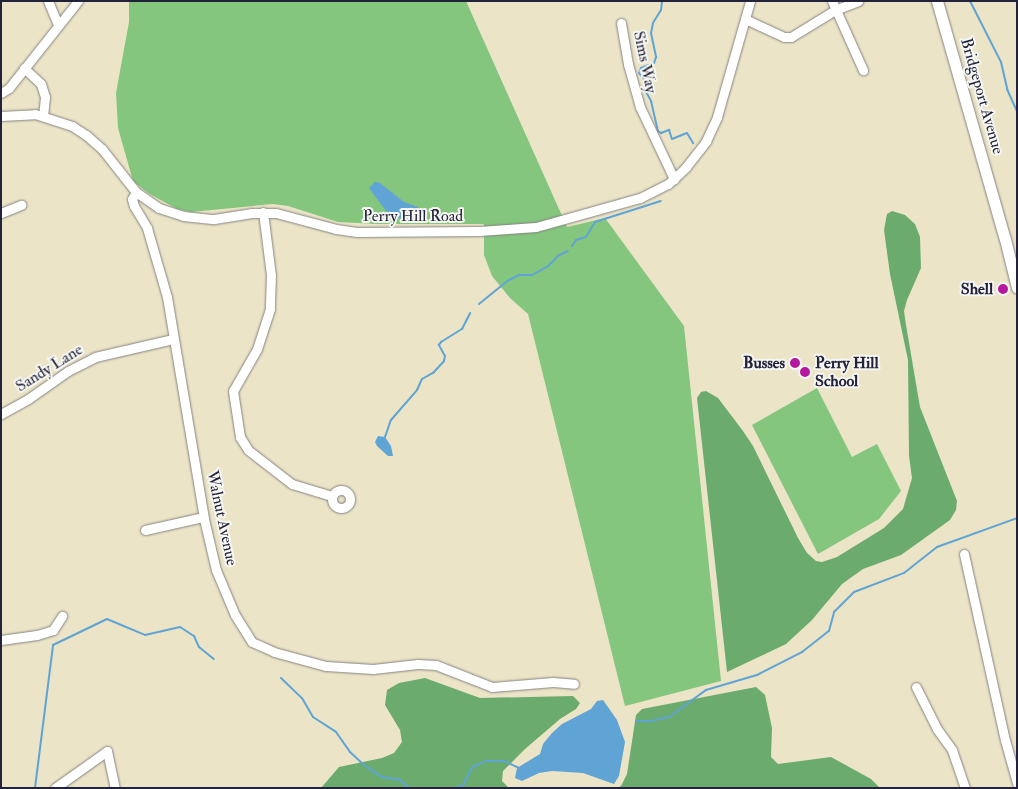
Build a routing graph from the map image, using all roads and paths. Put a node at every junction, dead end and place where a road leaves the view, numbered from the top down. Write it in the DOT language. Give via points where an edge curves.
graph roads {
  1 [pos="48,1"];
  2 [pos="78,1"];
  3 [pos="750,1"];
  4 [pos="858,1"];
  5 [pos="937,1"];
  6 [pos="834,6"];
  7 [pos="745,19"];
  8 [pos="621,23"];
  9 [pos="58,25"];
  10 [pos="24,68"];
  11 [pos="863,70"];
  12 [pos="1,93"];
  13 [pos="1,116"];
  14 [pos="43,116"];
  15 [pos="674,179"];
  16 [pos="136,192"];
  17 [pos="21,205"];
  18 [pos="263,212"];
  19 [pos="1,214"];
  20 [pos="1017,288"];
  21 [pos="173,339"];
  22 [pos="1,414"];
  23 [pos="332,496"];
  24 [pos="203,517"];
  25 [pos="145,530"];
  26 [pos="964,554"];
  27 [pos="62,616"];
  28 [pos="1,640"];
  29 [pos="574,684"];
  30 [pos="916,687"];
  31 [pos="1017,783"];
  32 [pos="54,788"];
  33 [pos="115,788"];
  34 [pos="965,788"];
  1 -- 9 [label="street"];
  2 -- 9 [label="street"];
  3 -- 7 [label="street, Perry Hill Road"];
  4 -- 6 [label="street"];
  5 -- 20 [label="main road, Bridgeport Avenue"];
  6 -- 7 [label="street" via="791,37 784,37"];
  6 -- 11 [label="street"];
  7 -- 15 [label="street, Perry Hill Road" via="712,131 698,154"];
  8 -- 15 [label="street, Sims Way" via="640,107"];
  9 -- 10 [label="street"];
  10 -- 12 [label="street" via="9,88"];
  10 -- 14 [label="street" via="41,84 45,96"];
  13 -- 14 [label="street, Perry Hill Road"];
  14 -- 16 [label="street, Perry Hill Road" via="68,124 86,135 102,149"];
  15 -- 18 [label="street, Perry Hill Road" via="630,202 512,230 357,232"];
  16 -- 18 [label="street, Perry Hill Road" via="159,208 190,218 214,219"];
  16 -- 21 [label="street, Walnut Avenue" via="133,203 154,249 167,296"];
  17 -- 19 [label="street"];
  18 -- 23 [label="street" via="271,275 270,309 257,349 233,391 240,437 248,450 292,484"];
  21 -- 22 [label="street, Sandy Lane" via="95,357"];
  21 -- 24 [label="street, Walnut Avenue"];
  24 -- 25 [label="street"];
  24 -- 29 [label="street, Walnut Avenue" via="216,570 234,614 252,642 262,647 326,666 373,669 436,665 492,687 553,682"];
  26 -- 31 [label="street"];
  27 -- 28 [label="street" via="53,630"];
  30 -- 34 [label="street" via="937,729 952,750"];
  32 -- 33 [label="street" via="107,751"];
}
